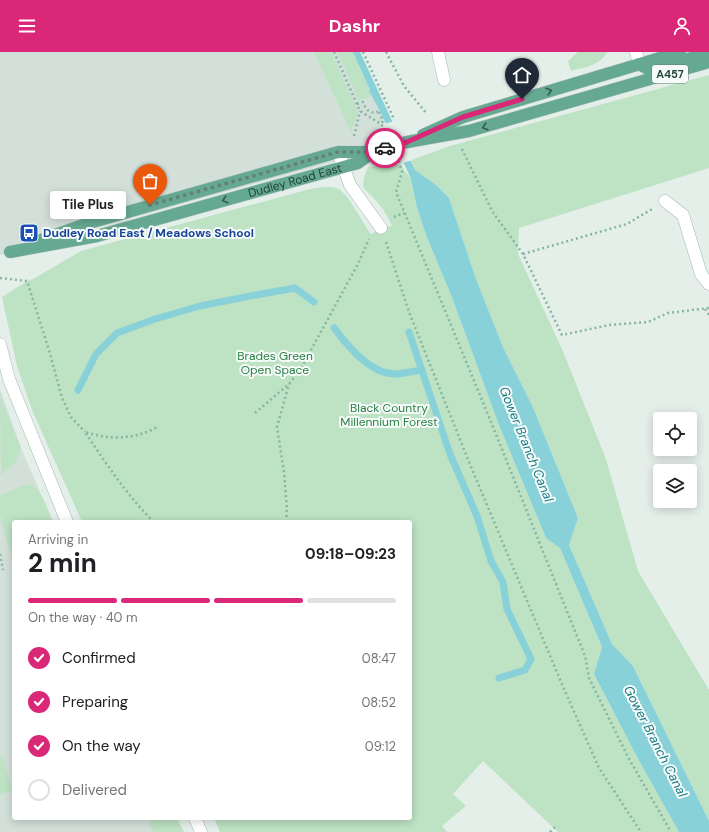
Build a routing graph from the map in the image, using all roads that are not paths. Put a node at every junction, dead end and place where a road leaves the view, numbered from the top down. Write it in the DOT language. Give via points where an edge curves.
graph roads {
  1 [pos="438,52"];
  2 [pos="680,52"];
  3 [pos="709,54"];
  4 [pos="637,58"];
  5 [pos="709,62"];
  6 [pos="444,80"];
  7 [pos="630,85"];
  8 [pos="407,142"];
  9 [pos="338,152"];
  10 [pos="373,152"];
  11 [pos="343,167"];
  12 [pos="665,201"];
  13 [pos="381,228"];
  14 [pos="5,254"];
  15 [pos="709,284"];
  16 [pos="0,344"];
  17 [pos="66,520"];
  18 [pos="195,820"];
  19 [pos="201,832"];
  1 -- 6 [label="street"];
  2 -- 4 [label="main road, A457"];
  3 -- 4 [label="main road" via="650,70"];
  4 -- 7 [label="main road" via="640,73"];
  8 -- 4 [label="main road, A457, one-way" via="463,117"];
  5 -- 7 [label="main road, A457"];
  7 -- 8 [label="main road, A457, one-way" via="469,132"];
  8 -- 10 [label="main road, A457, bridge" via="388,142"];
  9 -- 10 [label="main road, Dudley Road East / A457"];
  9 -- 11 [label="street"];
  9 -- 14 [label="main road, Dudley Road East / A457" via="89,223"];
  10 -- 11 [label="main road, Dudley Road East / A457" via="358,162"];
  11 -- 13 [label="street" via="350,185"];
  11 -- 14 [label="main road, Dudley Road East / A457, one-way" via="97,236"];
  12 -- 15 [label="street" via="683,215 701,274"];
  16 -- 17 [label="street" via="9,379"];
  18 -- 19 [label="street"];
}
